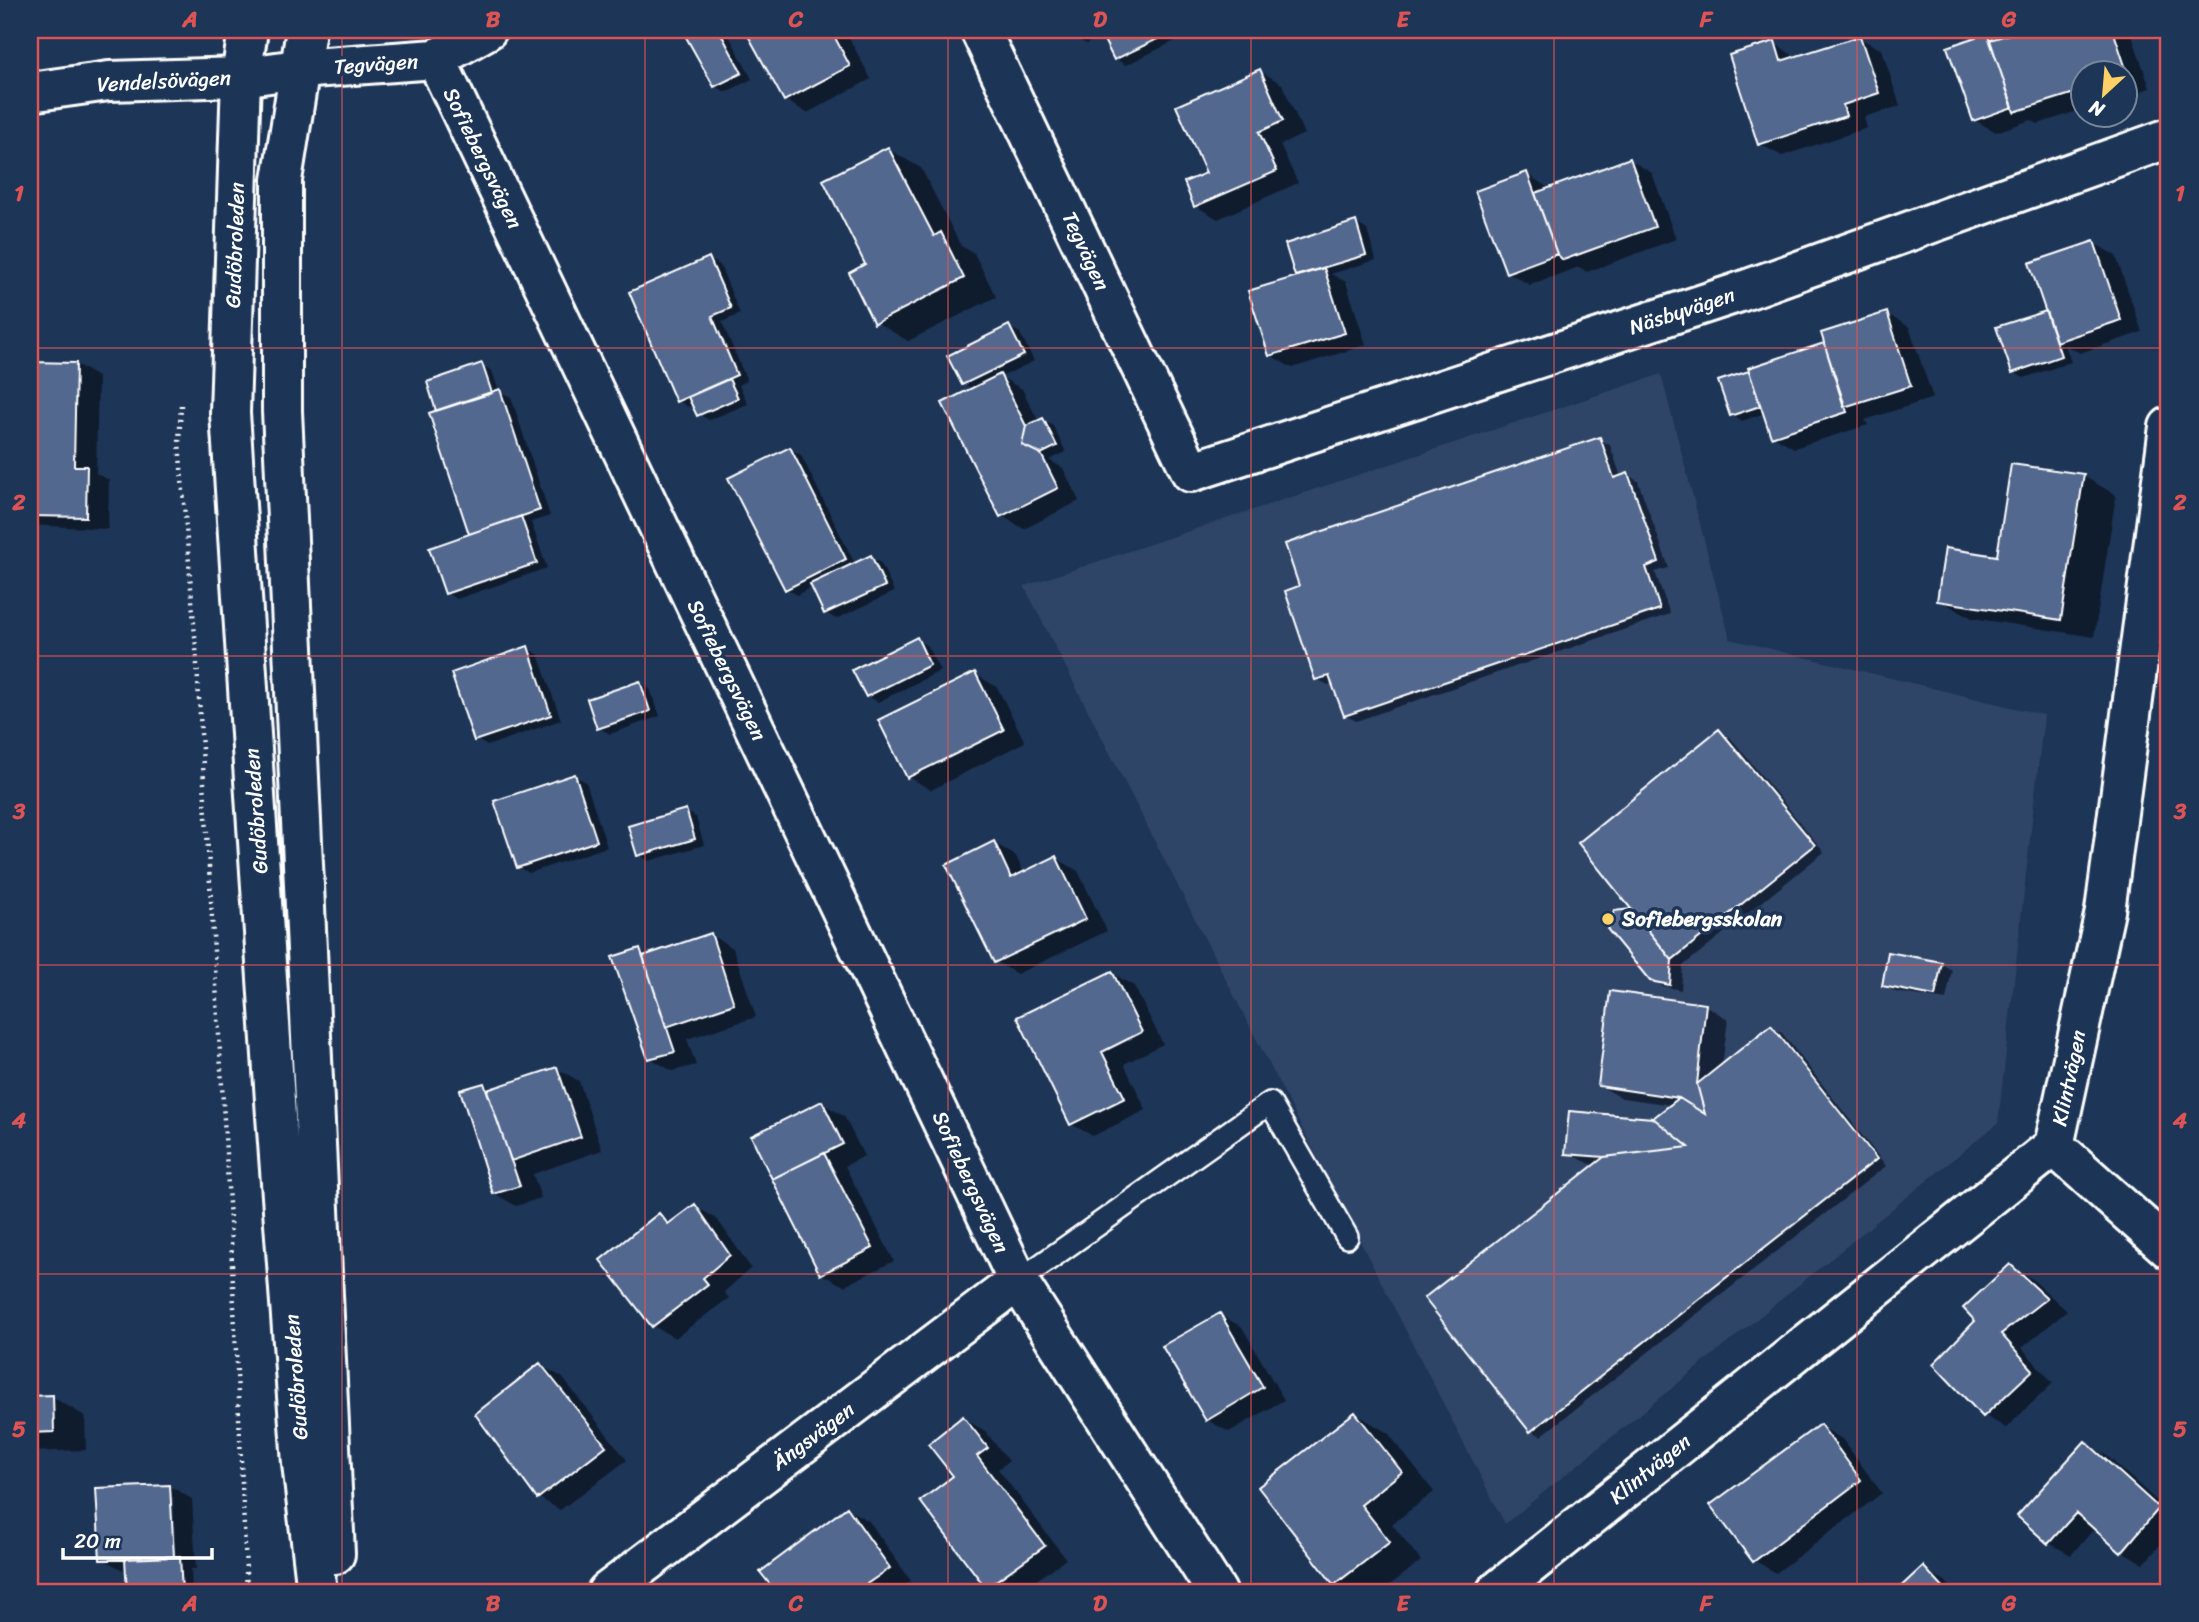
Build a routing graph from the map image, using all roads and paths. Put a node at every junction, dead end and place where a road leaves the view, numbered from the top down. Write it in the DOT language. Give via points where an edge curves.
graph roads {
  1 [pos="248,30"];
  2 [pos="306,30"];
  3 [pos="487,30"];
  4 [pos="980,30"];
  5 [pos="436,59"];
  6 [pos="298,69"];
  7 [pos="241,77"];
  8 [pos="30,92"];
  9 [pos="2169,138"];
  10 [pos="2169,427"];
  11 [pos="1191,472"];
  12 [pos="2054,1146"];
  13 [pos="1347,1237"];
  14 [pos="2169,1249"];
  15 [pos="1018,1281"];
  16 [pos="317,1592"];
  17 [pos="337,1592"];
  18 [pos="607,1592"];
  19 [pos="1217,1592"];
  20 [pos="1496,1592"];
  1 -- 7 [label="street, Gudöbroleden"];
  2 -- 6 [label="street, Gudöbroleden"];
  3 -- 5 [label="street, Tegvägen"];
  4 -- 11 [label="street, Tegvägen"];
  5 -- 6 [label="street, Tegvägen"];
  5 -- 15 [label="street, Sofiebergsvägen"];
  6 -- 7 [label="street, Vendelsövägen"];
  6 -- 17 [label="street, Gudöbroleden" via="282,180 282,411"];
  7 -- 8 [label="street, Vendelsövägen" via="109,81"];
  7 -- 16 [label="street, Gudöbroleden" via="230,413 276,1116 302,1463"];
  9 -- 11 [label="street, Näsbyvägen" via="1737,293"];
  10 -- 12 [label="street, Klintvägen" via="2105,911"];
  12 -- 14 [label="street"];
  12 -- 20 [label="street, Klintvägen"];
  13 -- 15 [label="lane, Sofiebergsvägen" via="1270,1103"];
  15 -- 18 [label="street, Ängsvägen"];
  15 -- 19 [label="street, Sofiebergsvägen"];
}
